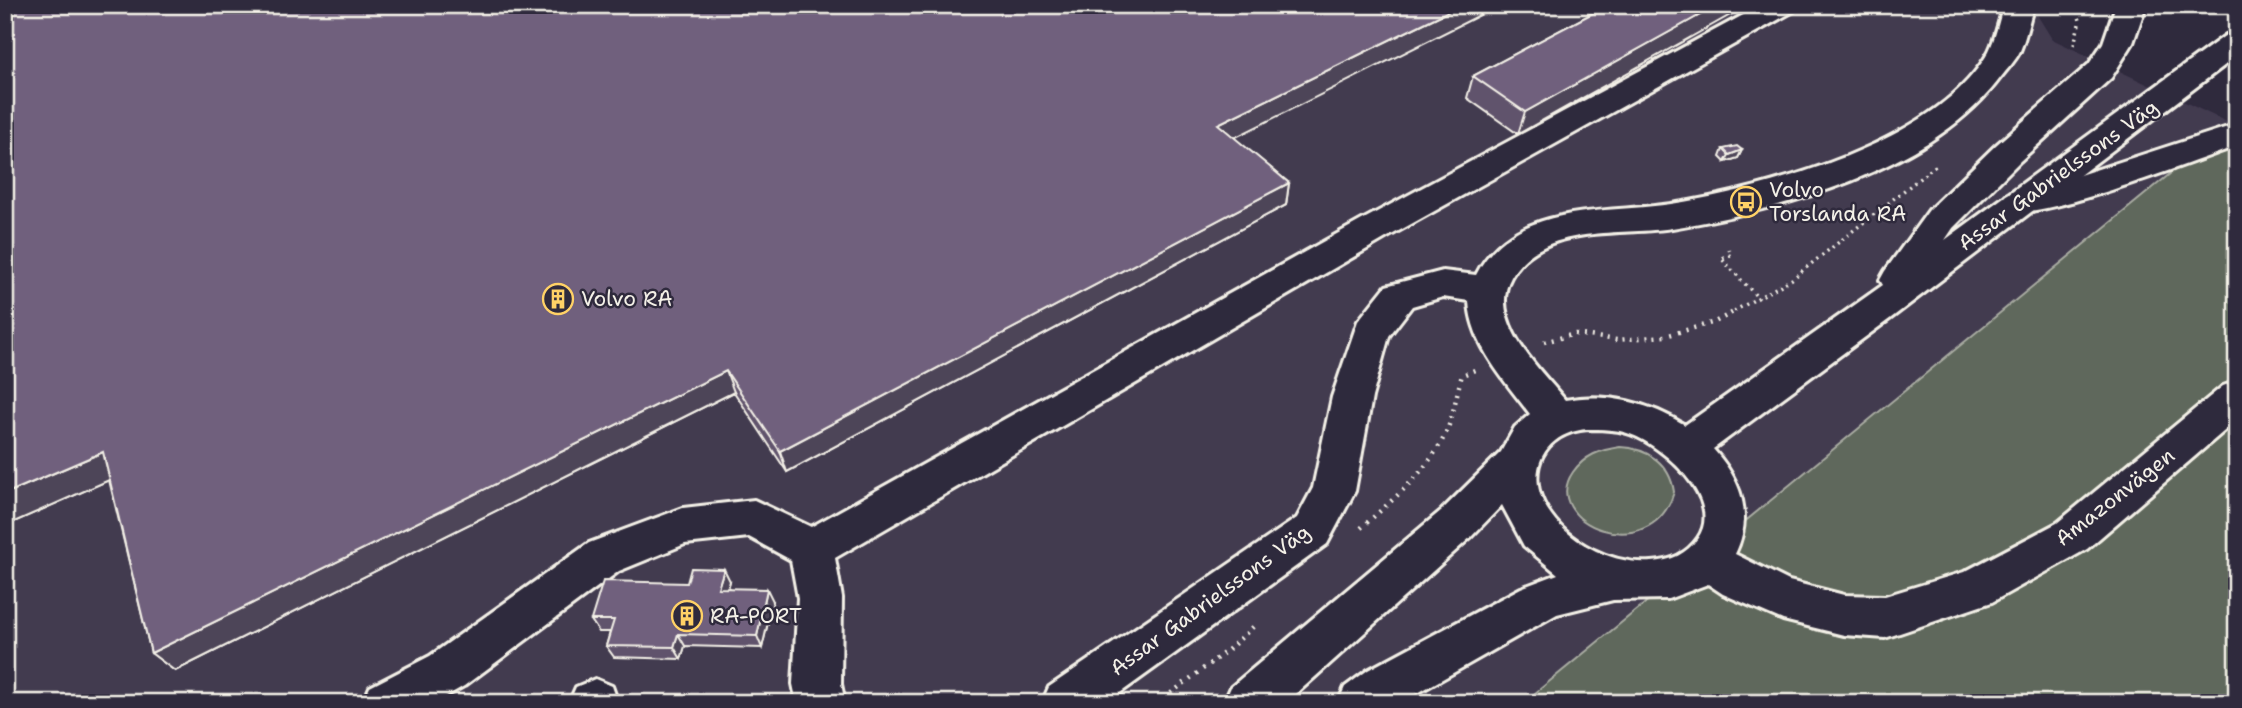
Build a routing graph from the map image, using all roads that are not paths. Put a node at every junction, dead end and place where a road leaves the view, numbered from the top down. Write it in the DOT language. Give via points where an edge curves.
graph roads {
  1 [pos="1784,5"];
  2 [pos="2019,5"];
  3 [pos="2132,5"];
  4 [pos="2237,41"];
  5 [pos="2237,135"];
  6 [pos="2018,203"];
  7 [pos="1490,290"];
  8 [pos="1878,308"];
  9 [pos="2237,397"];
  10 [pos="1557,418"];
  11 [pos="1685,447"];
  12 [pos="1518,462"];
  13 [pos="811,549"];
  14 [pos="1708,560"];
  15 [pos="1621,579"];
  16 [pos="387,703"];
  17 [pos="821,703"];
  18 [pos="1066,703"];
  19 [pos="1248,703"];
  20 [pos="1363,703"];
  1 -- 13 [label="main road" via="1374,229"];
  2 -- 7 [label="main road" via="2006,50 1989,77 1944,117 1885,152 1821,180 1746,202 1551,230 1506,256 1491,277"];
  3 -- 8 [label="main road, Assar Gabrielssons Väg" via="2118,43 2100,71 1941,219"];
  4 -- 6 [label="main road, Assar Gabrielssons Väg"];
  5 -- 6 [label="main road"];
  6 -- 8 [label="main road, Assar Gabrielssons Väg"];
  7 -- 10 [label="main road" via="1487,311 1494,331"];
  7 -- 18 [label="main road, Assar Gabrielssons Väg" via="1443,284 1399,296 1371,331 1352,397 1334,491 1312,531"];
  8 -- 11 [label="main road, Assar Gabrielssons Väg"];
  9 -- 14 [label="main road, Amazonvägen" via="2072,536 1976,588 1885,617 1844,615 1783,600"];
  10 -- 11 [label="main road" via="1623,416 1656,428"];
  10 -- 12 [label="main road" via="1529,440"];
  11 -- 14 [label="main road" via="1702,464 1722,504 1724,525"];
  12 -- 15 [label="main road" via="1520,497 1540,533 1575,562"];
  12 -- 19 [label="main road" via="1457,523"];
  13 -- 16 [label="main road" via="754,518 683,526 604,557 447,671"];
  13 -- 17 [label="main road" via="820,598 817,684"];
  14 -- 15 [label="main road" via="1679,577 1641,582"];
  15 -- 20 [label="main road" via="1546,598 1385,686"];
}
